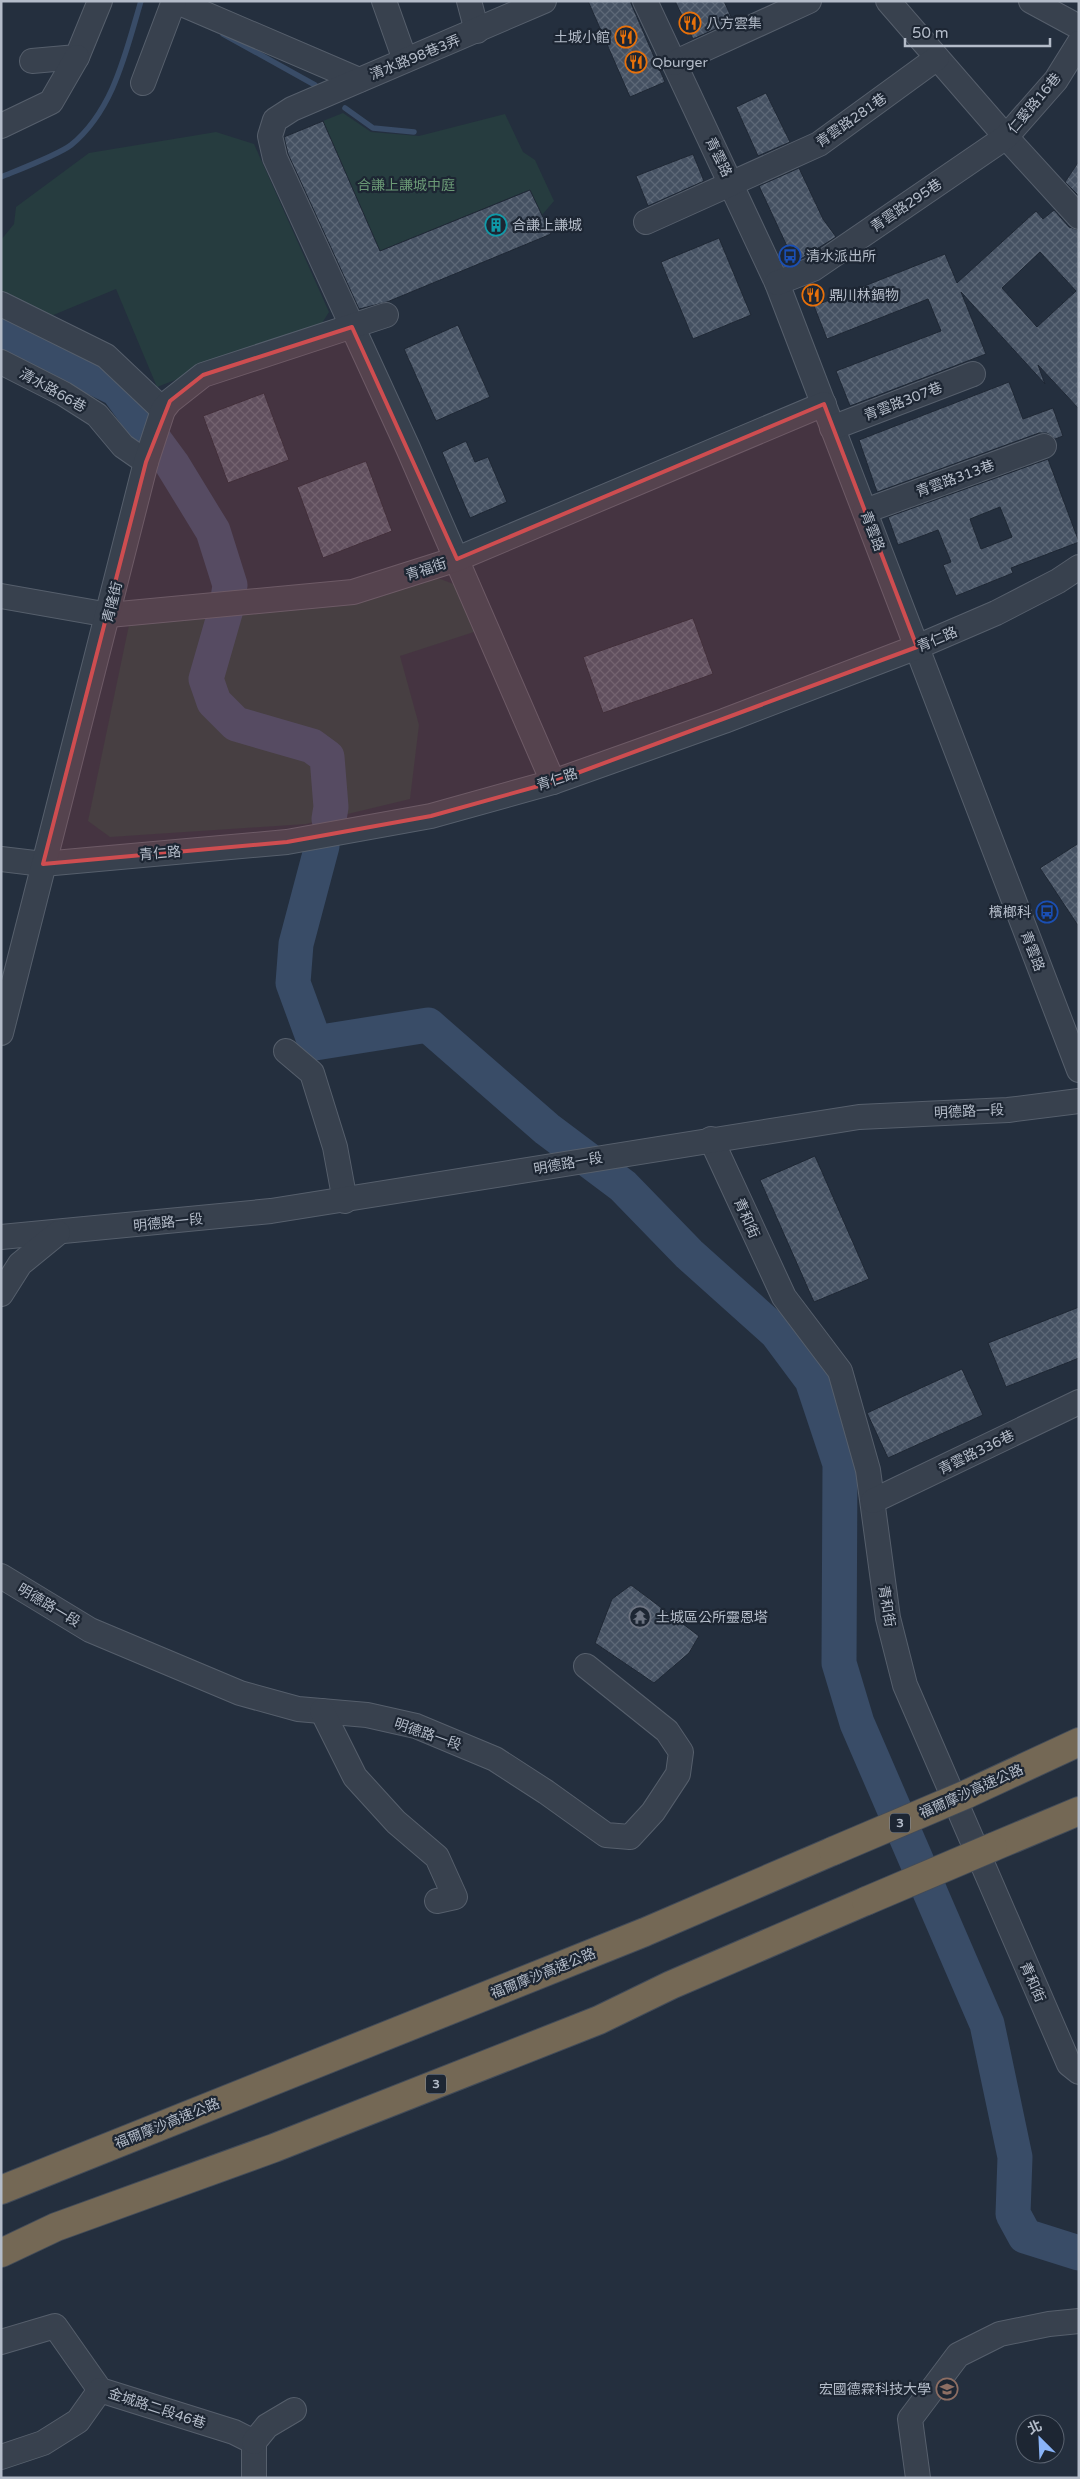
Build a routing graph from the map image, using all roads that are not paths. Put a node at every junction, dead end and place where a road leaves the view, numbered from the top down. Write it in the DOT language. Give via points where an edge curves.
graph roads {
  1 [pos="100,1"];
  2 [pos="175,1"];
  3 [pos="384,1"];
  4 [pos="468,1"];
  5 [pos="544,1"];
  6 [pos="645,1"];
  7 [pos="809,1"];
  8 [pos="888,1"];
  9 [pos="1031,1"];
  10 [pos="1079,27"];
  11 [pos="477,31"];
  12 [pos="1079,43"];
  13 [pos="77,57"];
  14 [pos="938,58"];
  15 [pos="405,60"];
  16 [pos="32,61"];
  17 [pos="674,63"];
  18 [pos="359,80"];
  19 [pos="143,83"];
  20 [pos="1,126"];
  21 [pos="1006,137"];
  22 [pos="732,184"];
  23 [pos="1079,216"];
  24 [pos="646,222"];
  25 [pos="777,283"];
  26 [pos="1,304"];
  27 [pos="386,315"];
  28 [pos="352,327"];
  29 [pos="1,362"];
  30 [pos="973,374"];
  31 [pos="824,404"];
  32 [pos="163,411"];
  33 [pos="832,428"];
  34 [pos="1044,446"];
  35 [pos="146,461"];
  36 [pos="865,511"];
  37 [pos="457,559"];
  38 [pos="1079,567"];
  39 [pos="1,596"];
  40 [pos="109,614"];
  41 [pos="917,647"];
  42 [pos="553,782"];
  43 [pos="1,859"];
  44 [pos="43,864"];
  45 [pos="1,1033"];
  46 [pos="286,1051"];
  47 [pos="1079,1070"];
  48 [pos="1079,1101"];
  49 [pos="711,1139"];
  50 [pos="345,1201"];
  51 [pos="58,1233"];
  52 [pos="1,1237"];
  53 [pos="1,1294"];
  54 [pos="1079,1402"];
  55 [pos="873,1501"];
  56 [pos="1,1576"];
  57 [pos="586,1666"];
  58 [pos="322,1711"];
  59 [pos="1079,1742"];
  60 [pos="1079,1811"];
  61 [pos="437,1902"];
  62 [pos="1079,2072"];
  63 [pos="1,2190"];
  64 [pos="1,2253"];
  65 [pos="1079,2321"];
  66 [pos="1,2342"];
  67 [pos="100,2390"];
  68 [pos="294,2410"];
  69 [pos="254,2442"];
  70 [pos="1,2457"];
  71 [pos="254,2478"];
  72 [pos="918,2478"];
  1 -- 13 [label="street"];
  2 -- 18 [label="street, 清水路98巷3弄"];
  2 -- 19 [label="street"];
  3 -- 15 [label="street"];
  4 -- 11 [label="street"];
  5 -- 11 [label="street, 清水路98巷3弄"];
  6 -- 17 [label="street, 青雲路"];
  7 -- 17 [label="street"];
  8 -- 14 [label="street"];
  9 -- 10 [label="street"];
  11 -- 15 [label="street, 清水路98巷3弄"];
  12 -- 21 [label="street, 仁愛路16巷" via="1056,80"];
  13 -- 16 [label="street"];
  13 -- 20 [label="street" via="51,102"];
  14 -- 21 [label="street"];
  14 -- 22 [label="street, 青雲路281巷" via="819,144"];
  15 -- 18 [label="street, 清水路98巷3弄"];
  17 -- 22 [label="street, 青雲路"];
  18 -- 28 [label="street" via="275,120 270,136 275,158"];
  21 -- 23 [label="street"];
  21 -- 25 [label="street, 青雲路295巷" via="813,269"];
  22 -- 24 [label="street, 青雲路281巷"];
  22 -- 25 [label="street, 青雲路"];
  25 -- 31 [label="street, 青雲路"];
  26 -- 32 [label="street" via="106,356"];
  27 -- 28 [label="street, 青隆街"];
  28 -- 32 [label="street, 青隆街" via="203,375 170,401"];
  28 -- 37 [label="street"];
  29 -- 35 [label="street, 清水路66巷" via="97,415 123,446"];
  30 -- 33 [label="street, 青雲路307巷"];
  31 -- 33 [label="street, 青雲路"];
  31 -- 37 [label="street, 青福街"];
  32 -- 35 [label="street, 青隆街"];
  33 -- 36 [label="street, 青雲路"];
  34 -- 36 [label="street, 青雲路313巷"];
  35 -- 40 [label="street, 青隆街"];
  36 -- 41 [label="street, 青雲路"];
  37 -- 40 [label="street, 青福街" via="353,592"];
  37 -- 42 [label="street"];
  38 -- 41 [label="street, 青仁路" via="996,613"];
  39 -- 40 [label="street, 青福街"];
  40 -- 44 [label="street, 青隆街"];
  41 -- 42 [label="street, 青仁路"];
  41 -- 47 [label="street, 青雲路"];
  42 -- 44 [label="street, 青仁路" via="431,816 287,842"];
  43 -- 44 [label="street, 青仁路"];
  44 -- 45 [label="street, 青隆街"];
  46 -- 50 [label="street" via="312,1073 335,1146"];
  48 -- 49 [label="street, 明德路一段" via="1008,1110 859,1116"];
  49 -- 50 [label="street, 明德路一段"];
  49 -- 55 [label="street, 青和街" via="784,1298 840,1371 868,1470"];
  50 -- 51 [label="street, 明德路一段"];
  51 -- 52 [label="street, 明德路一段"];
  51 -- 53 [label="street" via="20,1264"];
  54 -- 55 [label="street, 青雲路336巷"];
  55 -- 62 [label="street, 青和街" via="888,1618 905,1685 1066,2056"];
  56 -- 58 [label="street, 明德路一段" via="90,1630 172,1665 240,1693 298,1709"];
  57 -- 58 [label="street, 明德路一段" via="667,1731 680,1752 678,1774 653,1812 630,1837 606,1836 495,1759 416,1726 367,1715"];
  58 -- 61 [label="street" via="355,1777 396,1822 437,1857 455,1897"];
  59 -- 63 [label="highway, 福爾摩沙高速公路 / 3, bridge" via="967,1794 645,1932"];
  60 -- 64 [label="highway, 3, bridge" via="866,1901 599,2020 274,2148 56,2227"];
  65 -- 72 [label="street" via="1000,2334 958,2355 910,2419"];
  66 -- 67 [label="street, 金城路二段46巷" via="55,2326"];
  67 -- 69 [label="street, 金城路二段46巷" via="234,2432"];
  67 -- 70 [label="street" via="78,2421 43,2443"];
  68 -- 69 [label="street" via="266,2426"];
  69 -- 71 [label="street"];
}
